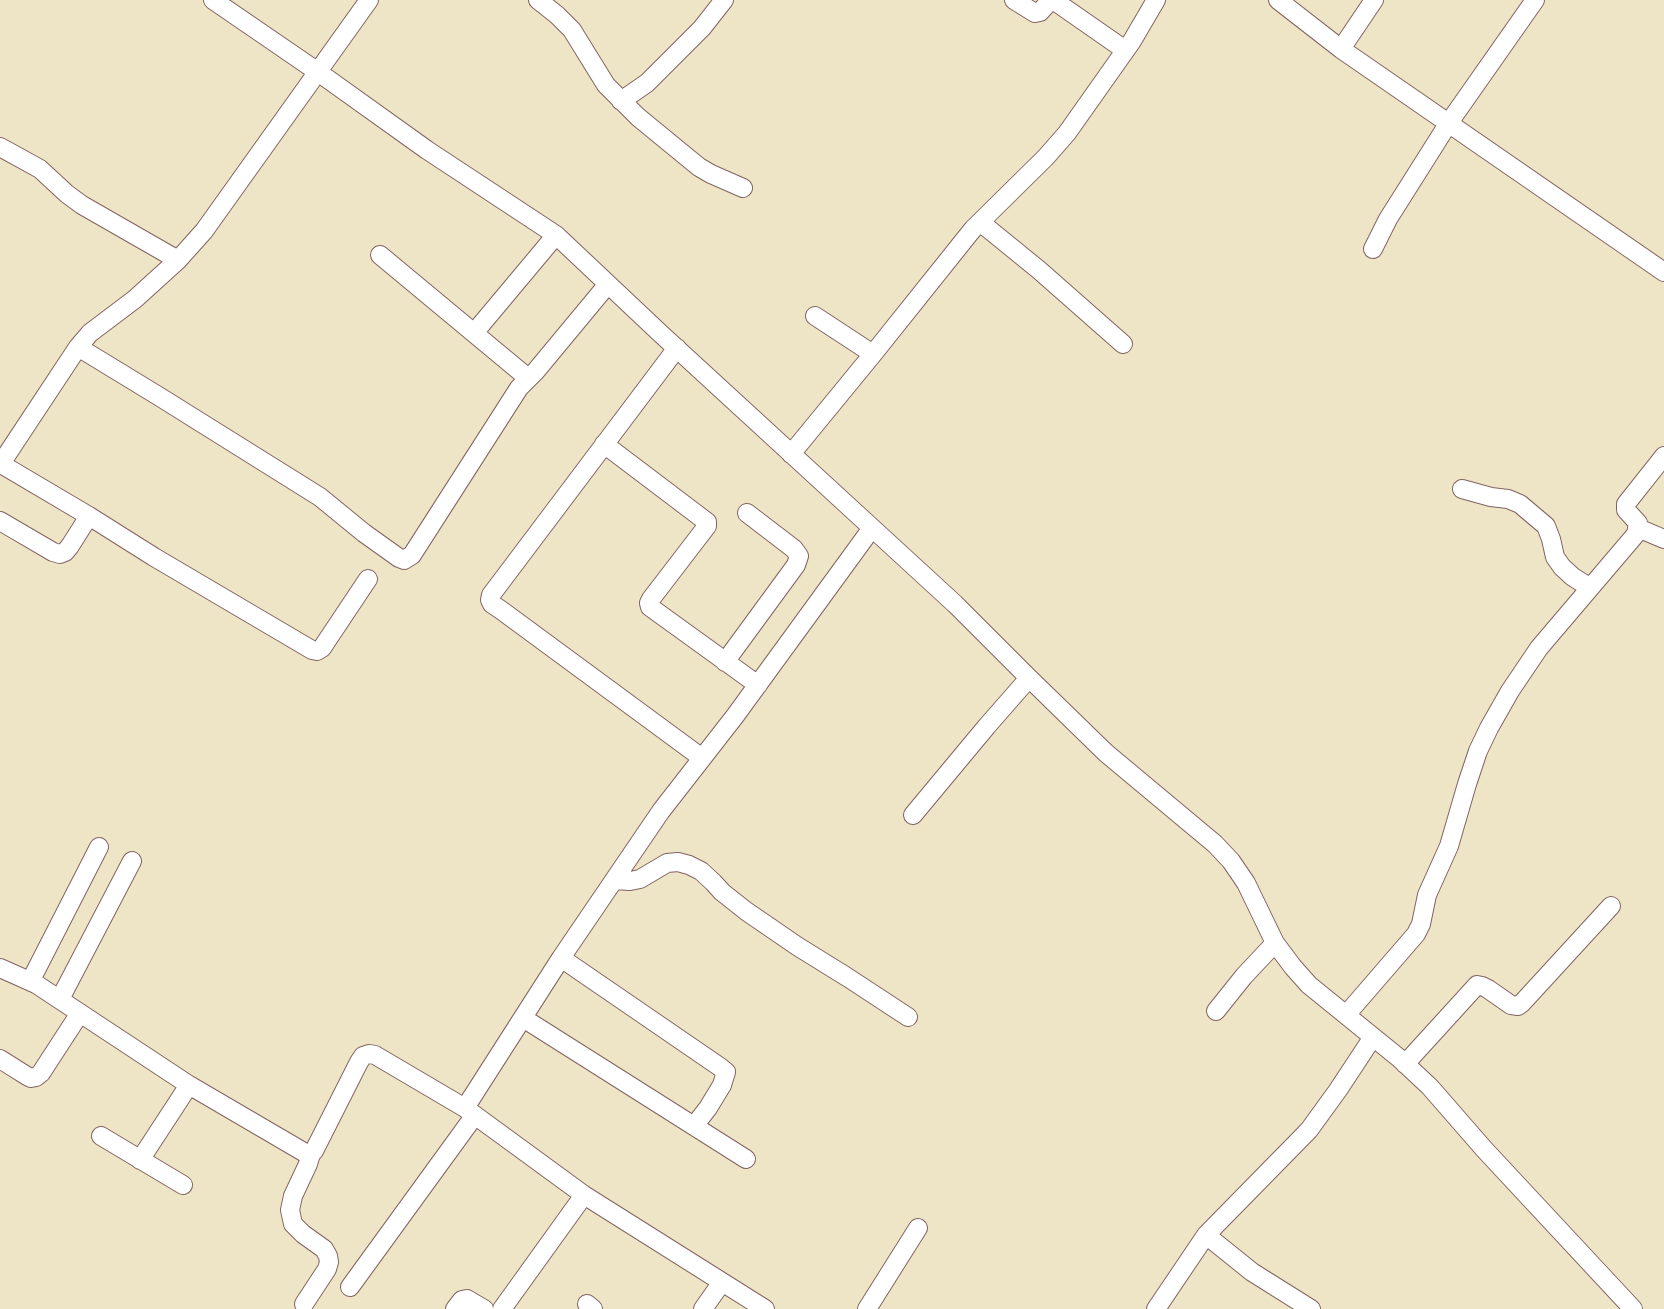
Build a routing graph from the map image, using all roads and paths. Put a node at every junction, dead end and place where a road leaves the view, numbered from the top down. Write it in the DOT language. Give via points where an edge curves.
graph roads {
  1 [pos="213,0"];
  2 [pos="369,0"];
  3 [pos="538,0"];
  4 [pos="724,0"];
  5 [pos="1014,0"];
  6 [pos="1156,0"];
  7 [pos="1278,0"];
  8 [pos="1374,0"];
  9 [pos="1534,0"];
  10 [pos="1341,49"];
  11 [pos="1125,50"];
  12 [pos="318,72"];
  13 [pos="621,101"];
  14 [pos="1448,124"];
  15 [pos="0,147"];
  16 [pos="743,188"];
  17 [pos="980,222"];
  18 [pos="556,235"];
  19 [pos="1373,249"];
  20 [pos="380,255"];
  21 [pos="178,260"];
  22 [pos="1664,272"];
  23 [pos="608,284"];
  24 [pos="815,316"];
  25 [pos="474,333"];
  26 [pos="1123,344"];
  27 [pos="78,348"];
  28 [pos="677,348"];
  29 [pos="873,354"];
  30 [pos="528,378"];
  31 [pos="604,444"];
  32 [pos="791,454"];
  33 [pos="1664,456"];
  34 [pos="0,465"];
  35 [pos="1462,489"];
  36 [pos="747,513"];
  37 [pos="89,516"];
  38 [pos="0,521"];
  39 [pos="872,528"];
  40 [pos="1638,528"];
  41 [pos="1664,539"];
  42 [pos="368,579"];
  43 [pos="1589,587"];
  44 [pos="725,662"];
  45 [pos="1029,678"];
  46 [pos="758,685"];
  47 [pos="702,758"];
  48 [pos="913,815"];
  49 [pos="99,847"];
  50 [pos="132,861"];
  51 [pos="614,880"];
  52 [pos="1611,906"];
  53 [pos="1275,943"];
  54 [pos="561,958"];
  55 [pos="0,968"];
  56 [pos="36,984"];
  57 [pos="60,999"];
  58 [pos="1216,1011"];
  59 [pos="80,1013"];
  60 [pos="1346,1015"];
  61 [pos="908,1017"];
  62 [pos="523,1018"];
  63 [pos="1373,1037"];
  64 [pos="0,1059"];
  65 [pos="1405,1064"];
  66 [pos="189,1085"];
  67 [pos="470,1111"];
  68 [pos="694,1126"];
  69 [pos="101,1136"];
  70 [pos="311,1155"];
  71 [pos="746,1159"];
  72 [pos="140,1160"];
  73 [pos="183,1185"];
  74 [pos="584,1195"];
  75 [pos="918,1228"];
  76 [pos="1206,1235"];
  77 [pos="722,1282"];
  78 [pos="350,1287"];
  79 [pos="304,1304"];
  80 [pos="455,1309"];
  81 [pos="484,1309"];
  82 [pos="502,1309"];
  83 [pos="703,1309"];
  84 [pos="765,1309"];
  85 [pos="867,1309"];
  86 [pos="1156,1309"];
  87 [pos="1311,1309"];
  88 [pos="1633,1309"];
  1 -- 12 [label="street"];
  2 -- 12 [label="street"];
  3 -- 13 [label="street" via="572,30 597,72"];
  4 -- 13 [label="street" via="702,28 646,83"];
  5 -- 11 [label="street" via="1035,13 1052,1 1059,4"];
  6 -- 11 [label="street"];
  7 -- 10 [label="street"];
  8 -- 10 [label="street"];
  9 -- 14 [label="street"];
  10 -- 14 [label="street"];
  11 -- 17 [label="street" via="1067,133"];
  12 -- 18 [label="street"];
  12 -- 21 [label="street" via="204,231"];
  13 -- 16 [label="street" via="699,167"];
  14 -- 19 [label="street"];
  14 -- 22 [label="street"];
  15 -- 21 [label="street" via="40,169 82,205"];
  17 -- 26 [label="street"];
  17 -- 29 [label="street"];
  18 -- 23 [label="street"];
  18 -- 25 [label="street"];
  20 -- 25 [label="street"];
  21 -- 27 [label="street" via="90,333"];
  23 -- 28 [label="street"];
  23 -- 30 [label="street"];
  24 -- 29 [label="street"];
  25 -- 30 [label="street"];
  27 -- 30 [label="street" via="320,497 404,560 412,555"];
  27 -- 34 [label="street"];
  28 -- 31 [label="street"];
  28 -- 32 [label="street"];
  29 -- 32 [label="street"];
  31 -- 44 [label="street" via="707,522 649,603"];
  31 -- 47 [label="street" via="490,600"];
  32 -- 39 [label="street"];
  33 -- 40 [label="street" via="1626,504"];
  34 -- 37 [label="street"];
  35 -- 43 [label="street" via="1520,504 1546,526 1562,567"];
  36 -- 44 [label="street" via="799,556"];
  37 -- 38 [label="street" via="70,546 60,554"];
  37 -- 42 [label="street" via="312,650 322,648"];
  39 -- 45 [label="street"];
  39 -- 46 [label="street"];
  40 -- 41 [label="street"];
  40 -- 43 [label="street"];
  43 -- 60 [label="street" via="1539,648 1489,728 1416,934"];
  44 -- 46 [label="street"];
  45 -- 48 [label="street"];
  45 -- 53 [label="street" via="1106,753 1231,861"];
  46 -- 47 [label="street"];
  47 -- 51 [label="street"];
  49 -- 56 [label="street" via="33,976"];
  50 -- 57 [label="street"];
  51 -- 54 [label="street"];
  51 -- 61 [label="street" via="640,879 668,863 689,864 746,911"];
  52 -- 65 [label="street" via="1522,1003 1511,1005 1477,985"];
  53 -- 58 [label="street"];
  53 -- 60 [label="street" via="1309,985"];
  54 -- 62 [label="street"];
  54 -- 68 [label="street" via="726,1072 722,1085"];
  55 -- 56 [label="street"];
  56 -- 57 [label="street"];
  57 -- 59 [label="street"];
  59 -- 64 [label="street" via="36,1077 31,1078"];
  59 -- 66 [label="street"];
  60 -- 63 [label="street"];
  62 -- 67 [label="street"];
  62 -- 68 [label="street"];
  63 -- 65 [label="street"];
  63 -- 76 [label="street" via="1309,1130"];
  65 -- 88 [label="street"];
  66 -- 70 [label="street"];
  66 -- 72 [label="street"];
  67 -- 70 [label="street" via="369,1054 359,1062"];
  67 -- 74 [label="street"];
  67 -- 78 [label="street"];
  68 -- 71 [label="street"];
  69 -- 72 [label="street"];
  70 -- 79 [label="street" via="290,1210 293,1224 324,1249 329,1262"];
  72 -- 73 [label="street"];
  74 -- 77 [label="street"];
  74 -- 82 [label="street"];
  75 -- 85 [label="street"];
  76 -- 86 [label="street"];
  76 -- 87 [label="street" via="1252,1272"];
  77 -- 83 [label="street"];
  77 -- 84 [label="street"];
  80 -- 81 [label="street" via="466,1299"];
}
